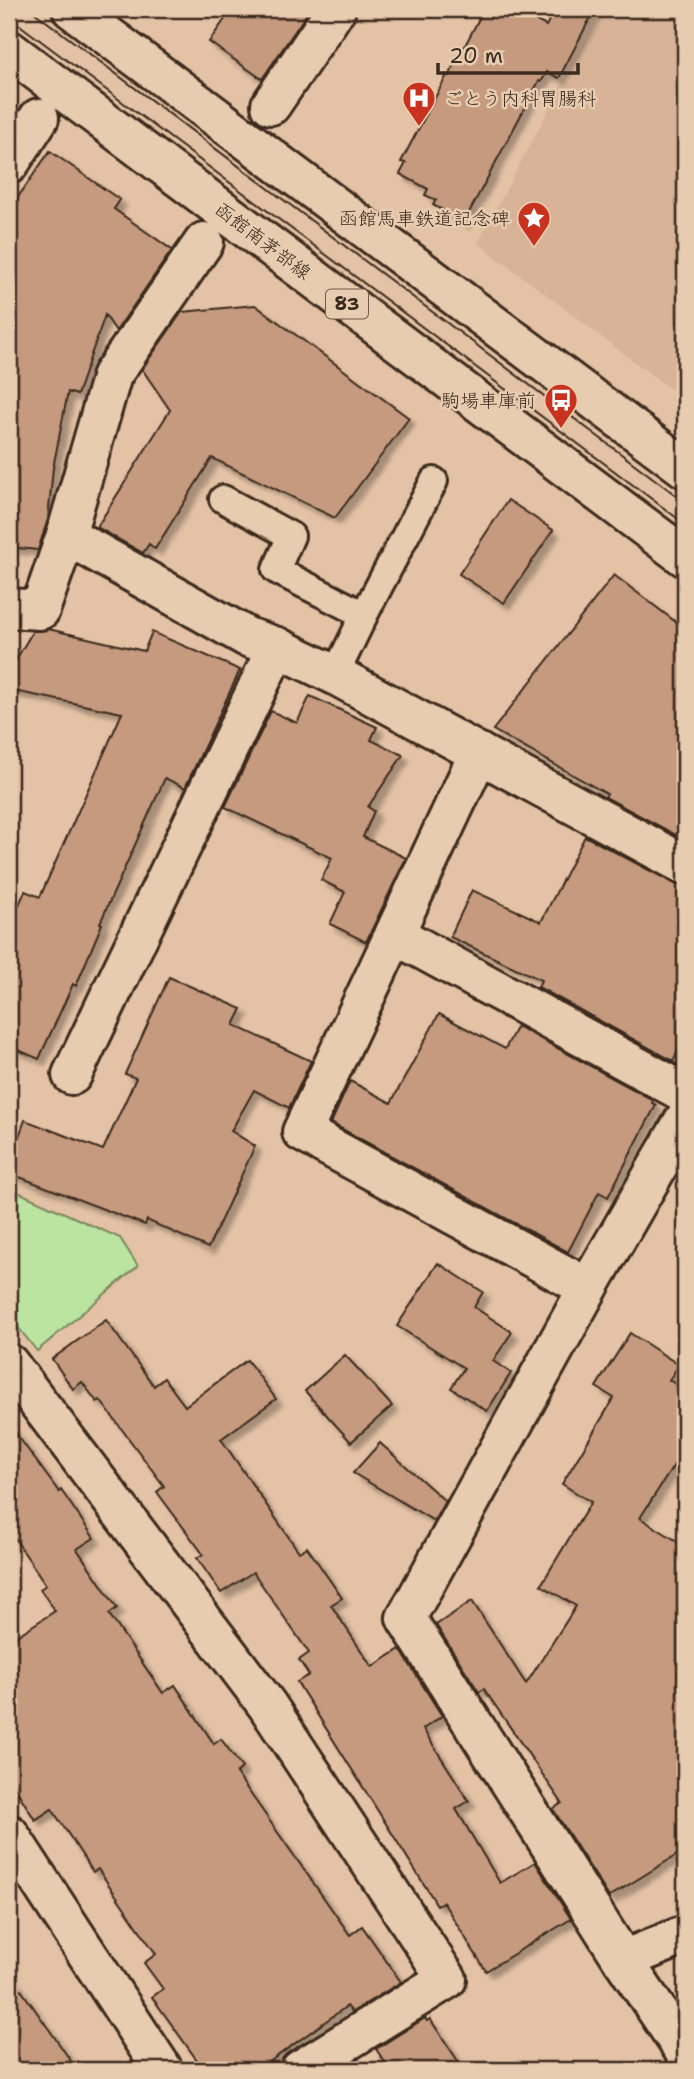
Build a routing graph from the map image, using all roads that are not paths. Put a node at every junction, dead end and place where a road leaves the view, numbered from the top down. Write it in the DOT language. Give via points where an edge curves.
graph roads {
  1 [pos="72,9"];
  2 [pos="336,9"];
  3 [pos="9,50"];
  4 [pos="271,105"];
  5 [pos="39,118"];
  6 [pos="9,164"];
  7 [pos="204,242"];
  8 [pos="685,468"];
  9 [pos="434,481"];
  10 [pos="223,499"];
  11 [pos="66,535"];
  12 [pos="685,557"];
  13 [pos="9,608"];
  14 [pos="364,615"];
  15 [pos="277,647"];
  16 [pos="335,674"];
  17 [pos="479,753"];
  18 [pos="685,864"];
  19 [pos="396,935"];
  20 [pos="72,1075"];
  21 [pos="685,1093"];
  22 [pos="685,1119"];
  23 [pos="588,1289"];
  24 [pos="9,1364"];
  25 [pos="9,1834"];
  26 [pos="685,1935"];
  27 [pos="623,1960"];
  28 [pos="685,2052"];
  29 [pos="163,2070"];
  30 [pos="300,2070"];
  1 -- 8 [label="street"];
  2 -- 4 [label="street"];
  3 -- 12 [label="street, 函館南茅部線 / 83"];
  5 -- 6 [label="street"];
  7 -- 11 [label="street" via="112,375"];
  9 -- 14 [label="lane"];
  10 -- 14 [label="lane" via="291,536 276,570"];
  11 -- 13 [label="street" via="40,610"];
  11 -- 15 [label="street" via="247,637"];
  14 -- 16 [label="lane"];
  15 -- 16 [label="street"];
  15 -- 20 [label="street"];
  16 -- 17 [label="street"];
  17 -- 18 [label="street"];
  17 -- 19 [label="street"];
  19 -- 21 [label="street"];
  19 -- 23 [label="street" via="302,1132"];
  22 -- 23 [label="street"];
  23 -- 27 [label="street" via="406,1618"];
  24 -- 30 [label="street" via="267,1705 447,1979"];
  25 -- 29 [label="street"];
  26 -- 27 [label="street"];
  27 -- 28 [label="street"];
}
